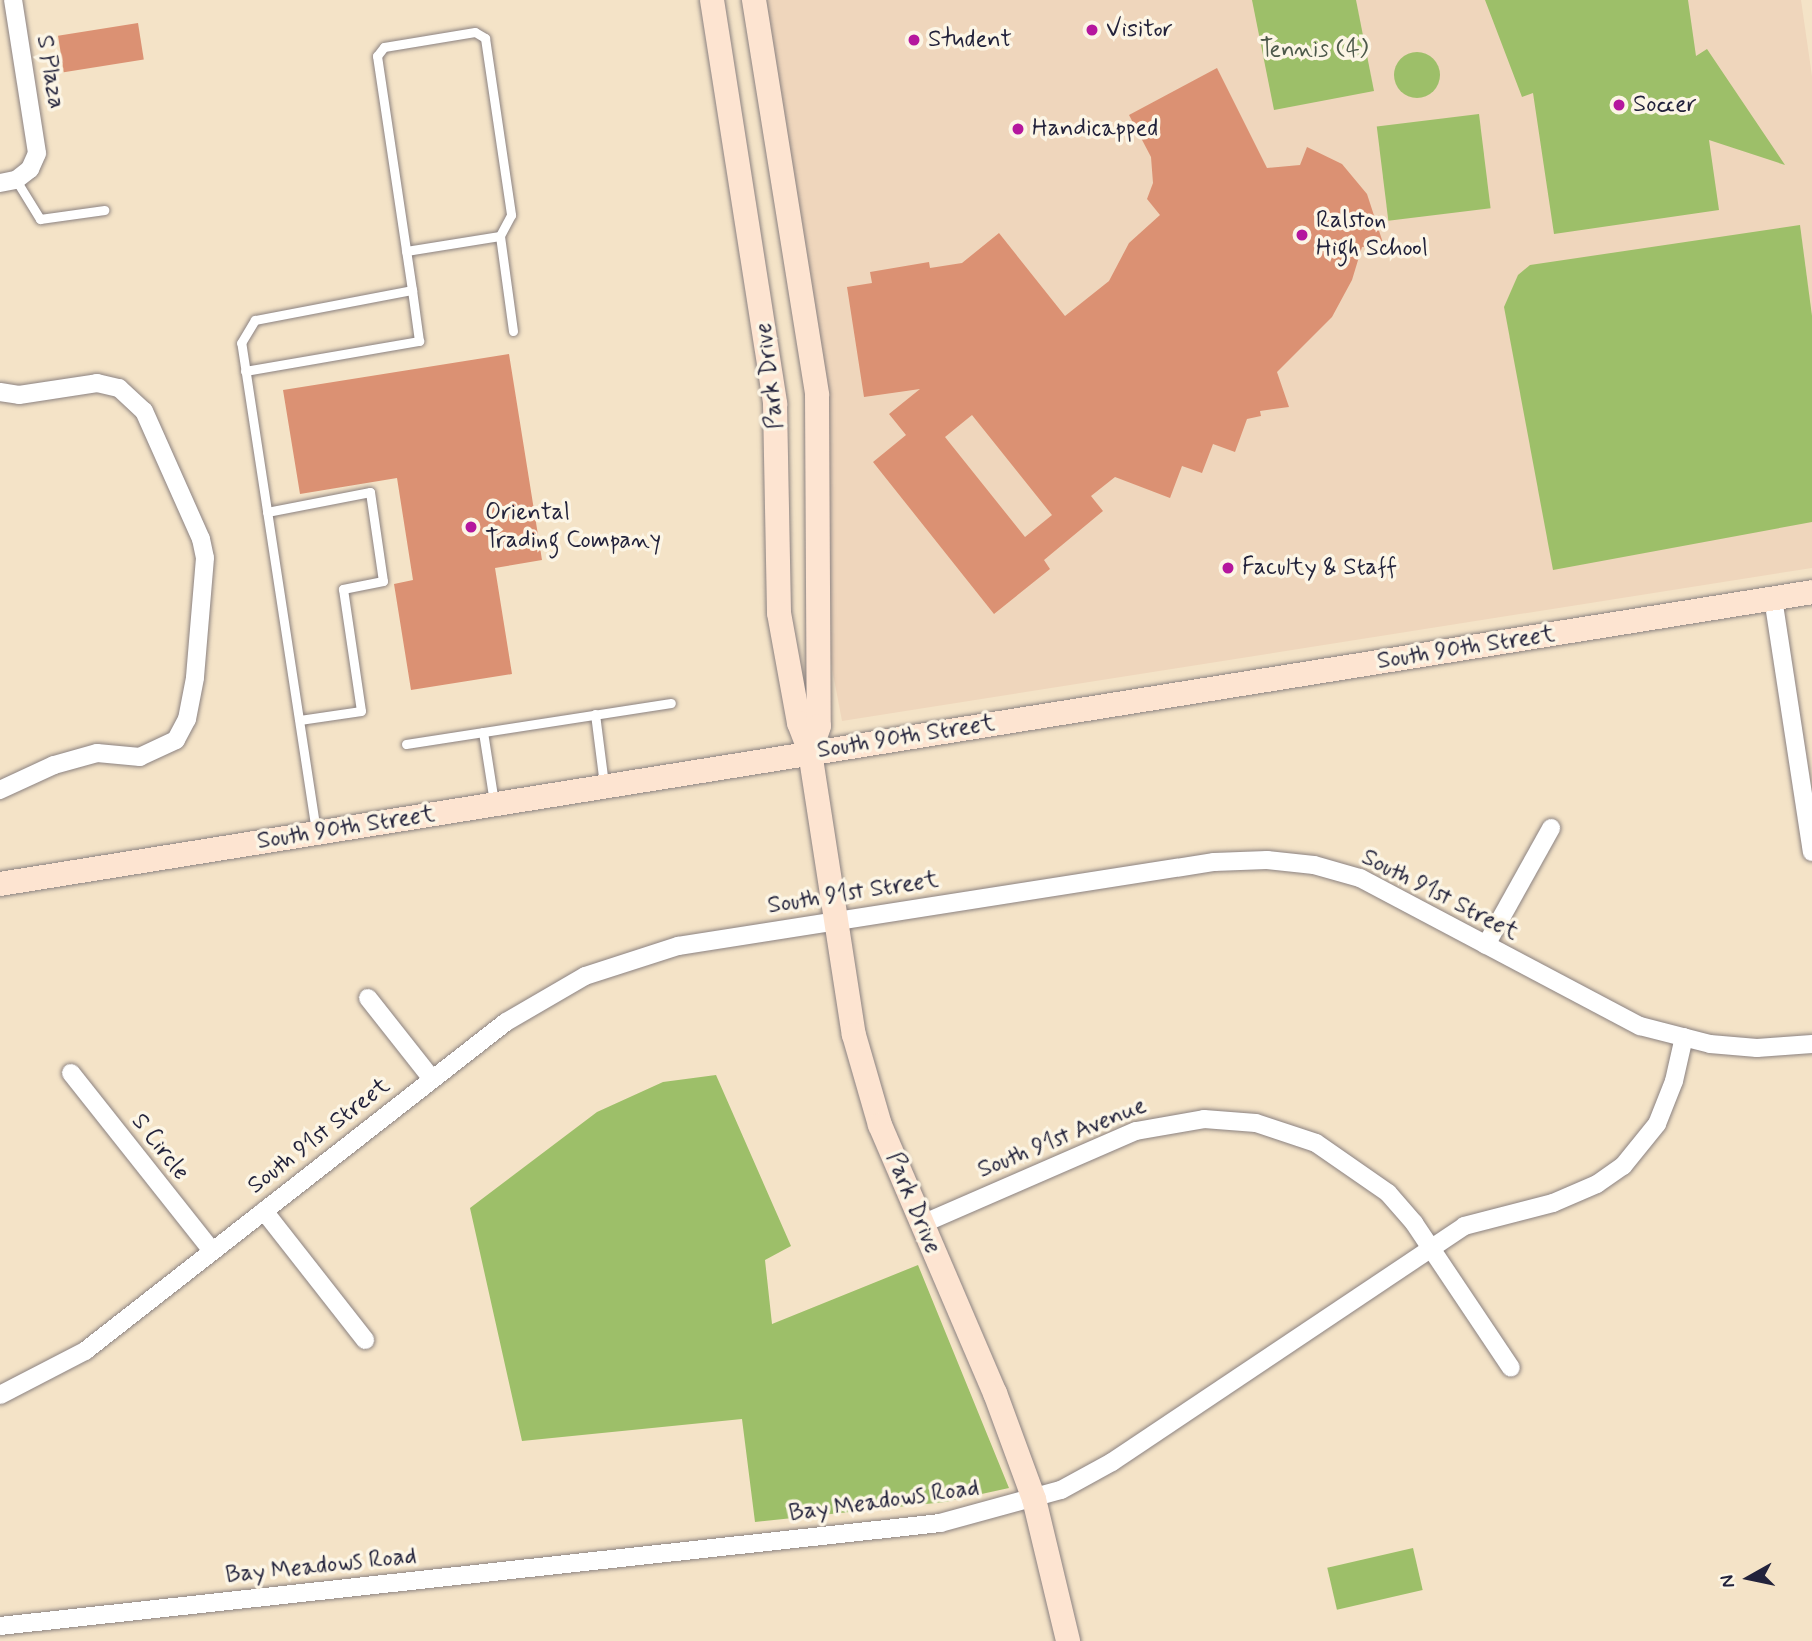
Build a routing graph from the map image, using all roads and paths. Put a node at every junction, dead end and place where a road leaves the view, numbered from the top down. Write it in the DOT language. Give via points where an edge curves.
graph roads {
  1 [pos="13,0"];
  2 [pos="712,0"];
  3 [pos="754,0"];
  4 [pos="8,181"];
  5 [pos="104,210"];
  6 [pos="500,236"];
  7 [pos="406,251"];
  8 [pos="412,290"];
  9 [pos="513,331"];
  10 [pos="245,372"];
  11 [pos="0,393"];
  12 [pos="267,512"];
  13 [pos="1812,592"];
  14 [pos="1773,598"];
  15 [pos="671,703"];
  16 [pos="595,715"];
  17 [pos="300,720"];
  18 [pos="483,732"];
  19 [pos="406,744"];
  20 [pos="810,752"];
  21 [pos="605,785"];
  22 [pos="0,790"];
  23 [pos="495,803"];
  24 [pos="1551,828"];
  25 [pos="317,832"];
  26 [pos="1812,852"];
  27 [pos="0,884"];
  28 [pos="835,921"];
  29 [pos="1486,945"];
  30 [pos="368,999"];
  31 [pos="1684,1037"];
  32 [pos="1812,1044"];
  33 [pos="71,1073"];
  34 [pos="432,1079"];
  35 [pos="264,1211"];
  36 [pos="922,1224"];
  37 [pos="1430,1248"];
  38 [pos="212,1251"];
  39 [pos="365,1340"];
  40 [pos="1511,1368"];
  41 [pos="0,1395"];
  42 [pos="1034,1499"];
  43 [pos="0,1626"];
  44 [pos="1068,1641"];
  1 -- 4 [label="street, S Plaza" via="37,153 30,169"];
  2 -- 20 [label="street, Park Drive" via="775,404 779,613 799,723"];
  3 -- 20 [label="street, Park Drive" via="817,395 819,726"];
  4 -- 5 [label="lane" via="40,219"];
  6 -- 7 [label="lane"];
  6 -- 7 [label="lane" via="512,215 485,38 475,32 384,47 377,56"];
  6 -- 9 [label="lane"];
  7 -- 8 [label="lane"];
  8 -- 10 [label="lane" via="255,320 241,343"];
  8 -- 10 [label="lane" via="419,341"];
  10 -- 12 [label="lane"];
  11 -- 22 [label="street" via="97,383 119,388 144,411 201,539 205,558 195,678 187,719 176,740 140,757 97,752"];
  12 -- 17 [label="lane"];
  12 -- 17 [label="lane" via="370,492 383,581 343,589 361,710"];
  13 -- 14 [label="street, South 90th Street"];
  14 -- 20 [label="street, South 90th Street"];
  14 -- 26 [label="street"];
  15 -- 16 [label="lane"];
  16 -- 18 [label="lane"];
  16 -- 21 [label="lane"];
  17 -- 25 [label="lane"];
  18 -- 19 [label="lane"];
  18 -- 23 [label="lane"];
  20 -- 21 [label="street, South 90th Street"];
  20 -- 28 [label="street, Park Drive"];
  21 -- 23 [label="street, South 90th Street"];
  23 -- 25 [label="street, South 90th Street"];
  24 -- 29 [label="street"];
  25 -- 27 [label="street, South 90th Street"];
  28 -- 29 [label="street, South 91st Street" via="1214,862 1266,860 1360,878"];
  28 -- 34 [label="street, South 91st Street" via="678,946 624,960 542,998"];
  28 -- 36 [label="street, Park Drive" via="864,1080"];
  29 -- 31 [label="street, South 91st Street" via="1614,1015"];
  30 -- 34 [label="street"];
  31 -- 32 [label="street, South 91st Street" via="1757,1048"];
  31 -- 37 [label="street, Bay Meadows Road" via="1662,1113 1623,1166 1578,1195 1485,1218"];
  33 -- 38 [label="street, S Circle"];
  34 -- 35 [label="street, South 91st Street"];
  35 -- 38 [label="street, South 91st Street"];
  35 -- 39 [label="street"];
  36 -- 37 [label="street, South 91st Avenue" via="1136,1131 1178,1121 1224,1119 1286,1131 1342,1157 1388,1193"];
  36 -- 42 [label="street, Park Drive" via="995,1393"];
  37 -- 40 [label="street, South 91st Avenue"];
  37 -- 42 [label="street, Bay Meadows Road" via="1112,1462"];
  38 -- 41 [label="street, South 91st Street" via="76,1356"];
  42 -- 43 [label="street, Bay Meadows Road" via="940,1523"];
  42 -- 44 [label="street, Park Drive"];
}
